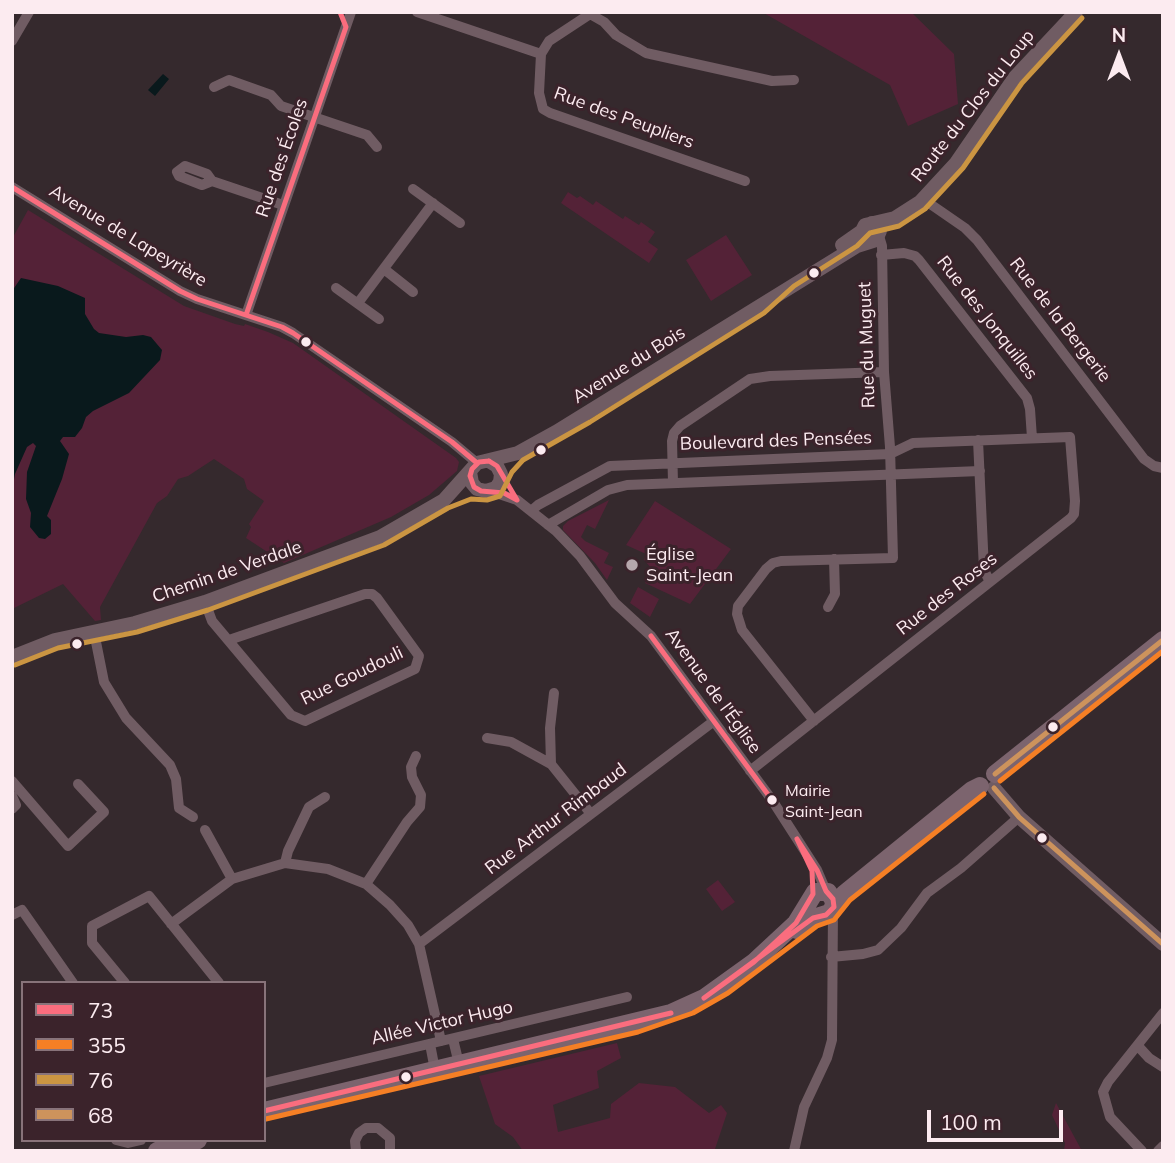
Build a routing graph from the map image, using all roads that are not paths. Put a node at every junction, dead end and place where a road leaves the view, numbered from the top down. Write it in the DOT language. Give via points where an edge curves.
graph roads {
  1 [pos="351,12"];
  2 [pos="417,12"];
  3 [pos="1076,12"];
  4 [pos="27,13"];
  5 [pos="590,13"];
  6 [pos="12,41"];
  7 [pos="541,54"];
  8 [pos="794,80"];
  9 [pos="214,87"];
  10 [pos="315,117"];
  11 [pos="377,147"];
  12 [pos="745,180"];
  13 [pos="212,181"];
  14 [pos="12,187"];
  15 [pos="413,189"];
  16 [pos="921,200"];
  17 [pos="433,203"];
  18 [pos="284,205"];
  19 [pos="460,223"];
  20 [pos="872,234"];
  21 [pos="881,255"];
  22 [pos="384,269"];
  23 [pos="336,288"];
  24 [pos="412,292"];
  25 [pos="358,303"];
  26 [pos="246,315"];
  27 [pos="379,319"];
  28 [pos="884,372"];
  29 [pos="1032,438"];
  30 [pos="978,440"];
  31 [pos="517,453"];
  32 [pos="890,454"];
  33 [pos="672,462"];
  34 [pos="479,465"];
  35 [pos="1163,468"];
  36 [pos="980,471"];
  37 [pos="501,475"];
  38 [pos="890,475"];
  39 [pos="673,483"];
  40 [pos="484,490"];
  41 [pos="444,500"];
  42 [pos="517,500"];
  43 [pos="531,510"];
  44 [pos="548,525"];
  45 [pos="834,559"];
  46 [pos="990,582"];
  47 [pos="205,602"];
  48 [pos="828,607"];
  49 [pos="94,632"];
  50 [pos="229,640"];
  51 [pos="1163,640"];
  52 [pos="12,657"];
  53 [pos="554,693"];
  54 [pos="714,721"];
  55 [pos="814,721"];
  56 [pos="487,738"];
  57 [pos="416,756"];
  58 [pos="551,764"];
  59 [pos="750,771"];
  60 [pos="12,781"];
  61 [pos="990,783"];
  62 [pos="78,785"];
  63 [pos="12,796"];
  64 [pos="325,797"];
  65 [pos="12,809"];
  66 [pos="591,814"];
  67 [pos="193,817"];
  68 [pos="1019,817"];
  69 [pos="927,827"];
  70 [pos="205,830"];
  71 [pos="285,863"];
  72 [pos="232,879"];
  73 [pos="366,884"];
  74 [pos="823,903"];
  75 [pos="12,915"];
  76 [pos="171,924"];
  77 [pos="419,944"];
  78 [pos="1163,944"];
  79 [pos="831,957"];
  80 [pos="72,981"];
  81 [pos="123,981"];
  82 [pos="217,981"];
  83 [pos="627,998"];
  84 [pos="1163,1013"];
  85 [pos="441,1041"];
  86 [pos="1138,1046"];
  87 [pos="459,1064"];
  88 [pos="1163,1067"];
  89 [pos="435,1070"];
  90 [pos="266,1083"];
  91 [pos="266,1111"];
  92 [pos="177,1142"];
  93 [pos="194,1142"];
  94 [pos="1163,1146"];
  95 [pos="157,1151"];
  96 [pos="176,1151"];
  97 [pos="356,1151"];
  98 [pos="390,1151"];
  99 [pos="794,1151"];
  100 [pos="1142,1151"];
  101 [pos="1158,1151"];
  1 -- 10 [label="street, Rue des Écoles"];
  2 -- 7 [label="street"];
  3 -- 16 [label="street, Route du Clos du Loup" via="1015,77 956,163"];
  4 -- 6 [label="street"];
  5 -- 7 [label="street" via="549,41"];
  5 -- 8 [label="street" via="646,53 772,81"];
  7 -- 12 [label="street, Rue des Peupliers" via="543,109"];
  9 -- 10 [label="street" via="229,80"];
  10 -- 11 [label="street" via="367,135"];
  10 -- 18 [label="street, Rue des Écoles"];
  13 -- 18 [label="street"];
  14 -- 26 [label="street, Avenue de Lapeyrière" via="180,291"];
  15 -- 17 [label="street"];
  16 -- 20 [label="street, Route du Clos du Loup"];
  16 -- 35 [label="street, Rue de la Bergerie" via="977,240 1144,459"];
  17 -- 19 [label="street"];
  17 -- 22 [label="street"];
  18 -- 26 [label="street, Rue des Écoles"];
  20 -- 21 [label="street, Rue du Muguet"];
  20 -- 31 [label="street, Avenue du Bois" via="780,296"];
  21 -- 28 [label="street, Rue du Muguet"];
  21 -- 29 [label="street, Rue des Jonquilles" via="904,253 919,260 1027,398"];
  22 -- 24 [label="street"];
  22 -- 25 [label="street"];
  23 -- 25 [label="street"];
  25 -- 27 [label="street"];
  26 -- 34 [label="street, Avenue de Lapeyrière" via="293,333"];
  28 -- 32 [label="street, Rue du Muguet"];
  28 -- 33 [label="street" via="750,379 680,426 672,441"];
  29 -- 30 [label="street, Boulevard des Pensées"];
  29 -- 46 [label="street, Rue des Roses" via="1070,437 1074,514"];
  30 -- 32 [label="street, Boulevard des Pensées" via="913,443"];
  30 -- 36 [label="street"];
  31 -- 34 [label="street, Avenue du Bois"];
  31 -- 37 [label="street, Avenue du Bois"];
  32 -- 33 [label="street, Boulevard des Pensées"];
  32 -- 38 [label="street, Rue du Muguet"];
  33 -- 39 [label="street"];
  33 -- 43 [label="street, Boulevard des Pensées" via="610,466"];
  34 -- 37 [label="street" via="497,466"];
  34 -- 40 [label="street" via="472,483"];
  34 -- 41 [label="street, Chemin de Verdale"];
  36 -- 38 [label="street"];
  36 -- 46 [label="street" via="984,570"];
  37 -- 40 [label="street" via="496,488"];
  37 -- 42 [label="street, Avenue de l'Église"];
  38 -- 39 [label="street"];
  38 -- 45 [label="street, Rue du Muguet" via="893,558"];
  39 -- 44 [label="street" via="608,490"];
  40 -- 41 [label="street, Chemin de Verdale"];
  40 -- 42 [label="street, Avenue de l'Église"];
  41 -- 47 [label="street, Chemin de Verdale" via="380,537"];
  42 -- 43 [label="street, Avenue de l'Église"];
  43 -- 44 [label="street, Avenue de l'Église"];
  44 -- 54 [label="street, Avenue de l'Église" via="580,555 615,603 651,636"];
  45 -- 48 [label="street" via="835,594"];
  45 -- 55 [label="street" via="774,564 737,614 742,630"];
  46 -- 55 [label="street, Rue des Roses"];
  47 -- 49 [label="street, Chemin de Verdale"];
  47 -- 50 [label="street, Rue Goudouli" via="212,621"];
  49 -- 52 [label="street, Chemin de Verdale" via="40,644"];
  49 -- 67 [label="street" via="104,682 127,718 170,765 179,808"];
  50 -- 50 [label="street, Rue Goudouli" via="291,715 305,721 415,669 419,656 372,594"];
  51 -- 61 [label="main road"];
  53 -- 58 [label="street"];
  54 -- 59 [label="street, Avenue de l'Église"];
  54 -- 66 [label="street, Rue Arthur Rimbaud"];
  55 -- 59 [label="street, Rue des Roses"];
  56 -- 58 [label="street" via="511,743"];
  57 -- 73 [label="street" via="411,767 421,795 420,807"];
  58 -- 66 [label="street"];
  59 -- 74 [label="street, Avenue de l'Église" via="817,870"];
  60 -- 62 [label="street" via="68,846 104,812"];
  61 -- 68 [label="street"];
  61 -- 69 [label="main road"];
  63 -- 65 [label="street" via="16,805"];
  64 -- 71 [label="street" via="309,807"];
  66 -- 77 [label="street, Rue Arthur Rimbaud"];
  68 -- 78 [label="street"];
  68 -- 79 [label="street" via="927,894 878,950"];
  69 -- 74 [label="main road"];
  69 -- 74 [label="main road" via="844,894"];
  70 -- 72 [label="street"];
  71 -- 72 [label="street"];
  71 -- 73 [label="street" via="328,869"];
  72 -- 76 [label="street"];
  73 -- 77 [label="street" via="408,925"];
  74 -- 79 [label="street, Avenue de l'Église"];
  74 -- 87 [label="main road" via="723,986 671,1013"];
  75 -- 80 [label="street" via="22,910"];
  76 -- 81 [label="street" via="149,896 92,926 92,943"];
  76 -- 82 [label="street"];
  77 -- 85 [label="street"];
  79 -- 99 [label="street" via="832,1040 804,1107"];
  83 -- 85 [label="street, Allée Victor Hugo"];
  84 -- 86 [label="street"];
  85 -- 87 [label="street"];
  85 -- 89 [label="street"];
  85 -- 90 [label="street, Allée Victor Hugo"];
  86 -- 88 [label="street"];
  86 -- 100 [label="street" via="1103,1092 1110,1117"];
  87 -- 89 [label="main road"];
  89 -- 91 [label="main road"];
  92 -- 95 [label="main road"];
  93 -- 96 [label="main road"];
  94 -- 101 [label="street"];
  97 -- 98 [label="street" via="359,1133 379,1128 390,1138"];
}
